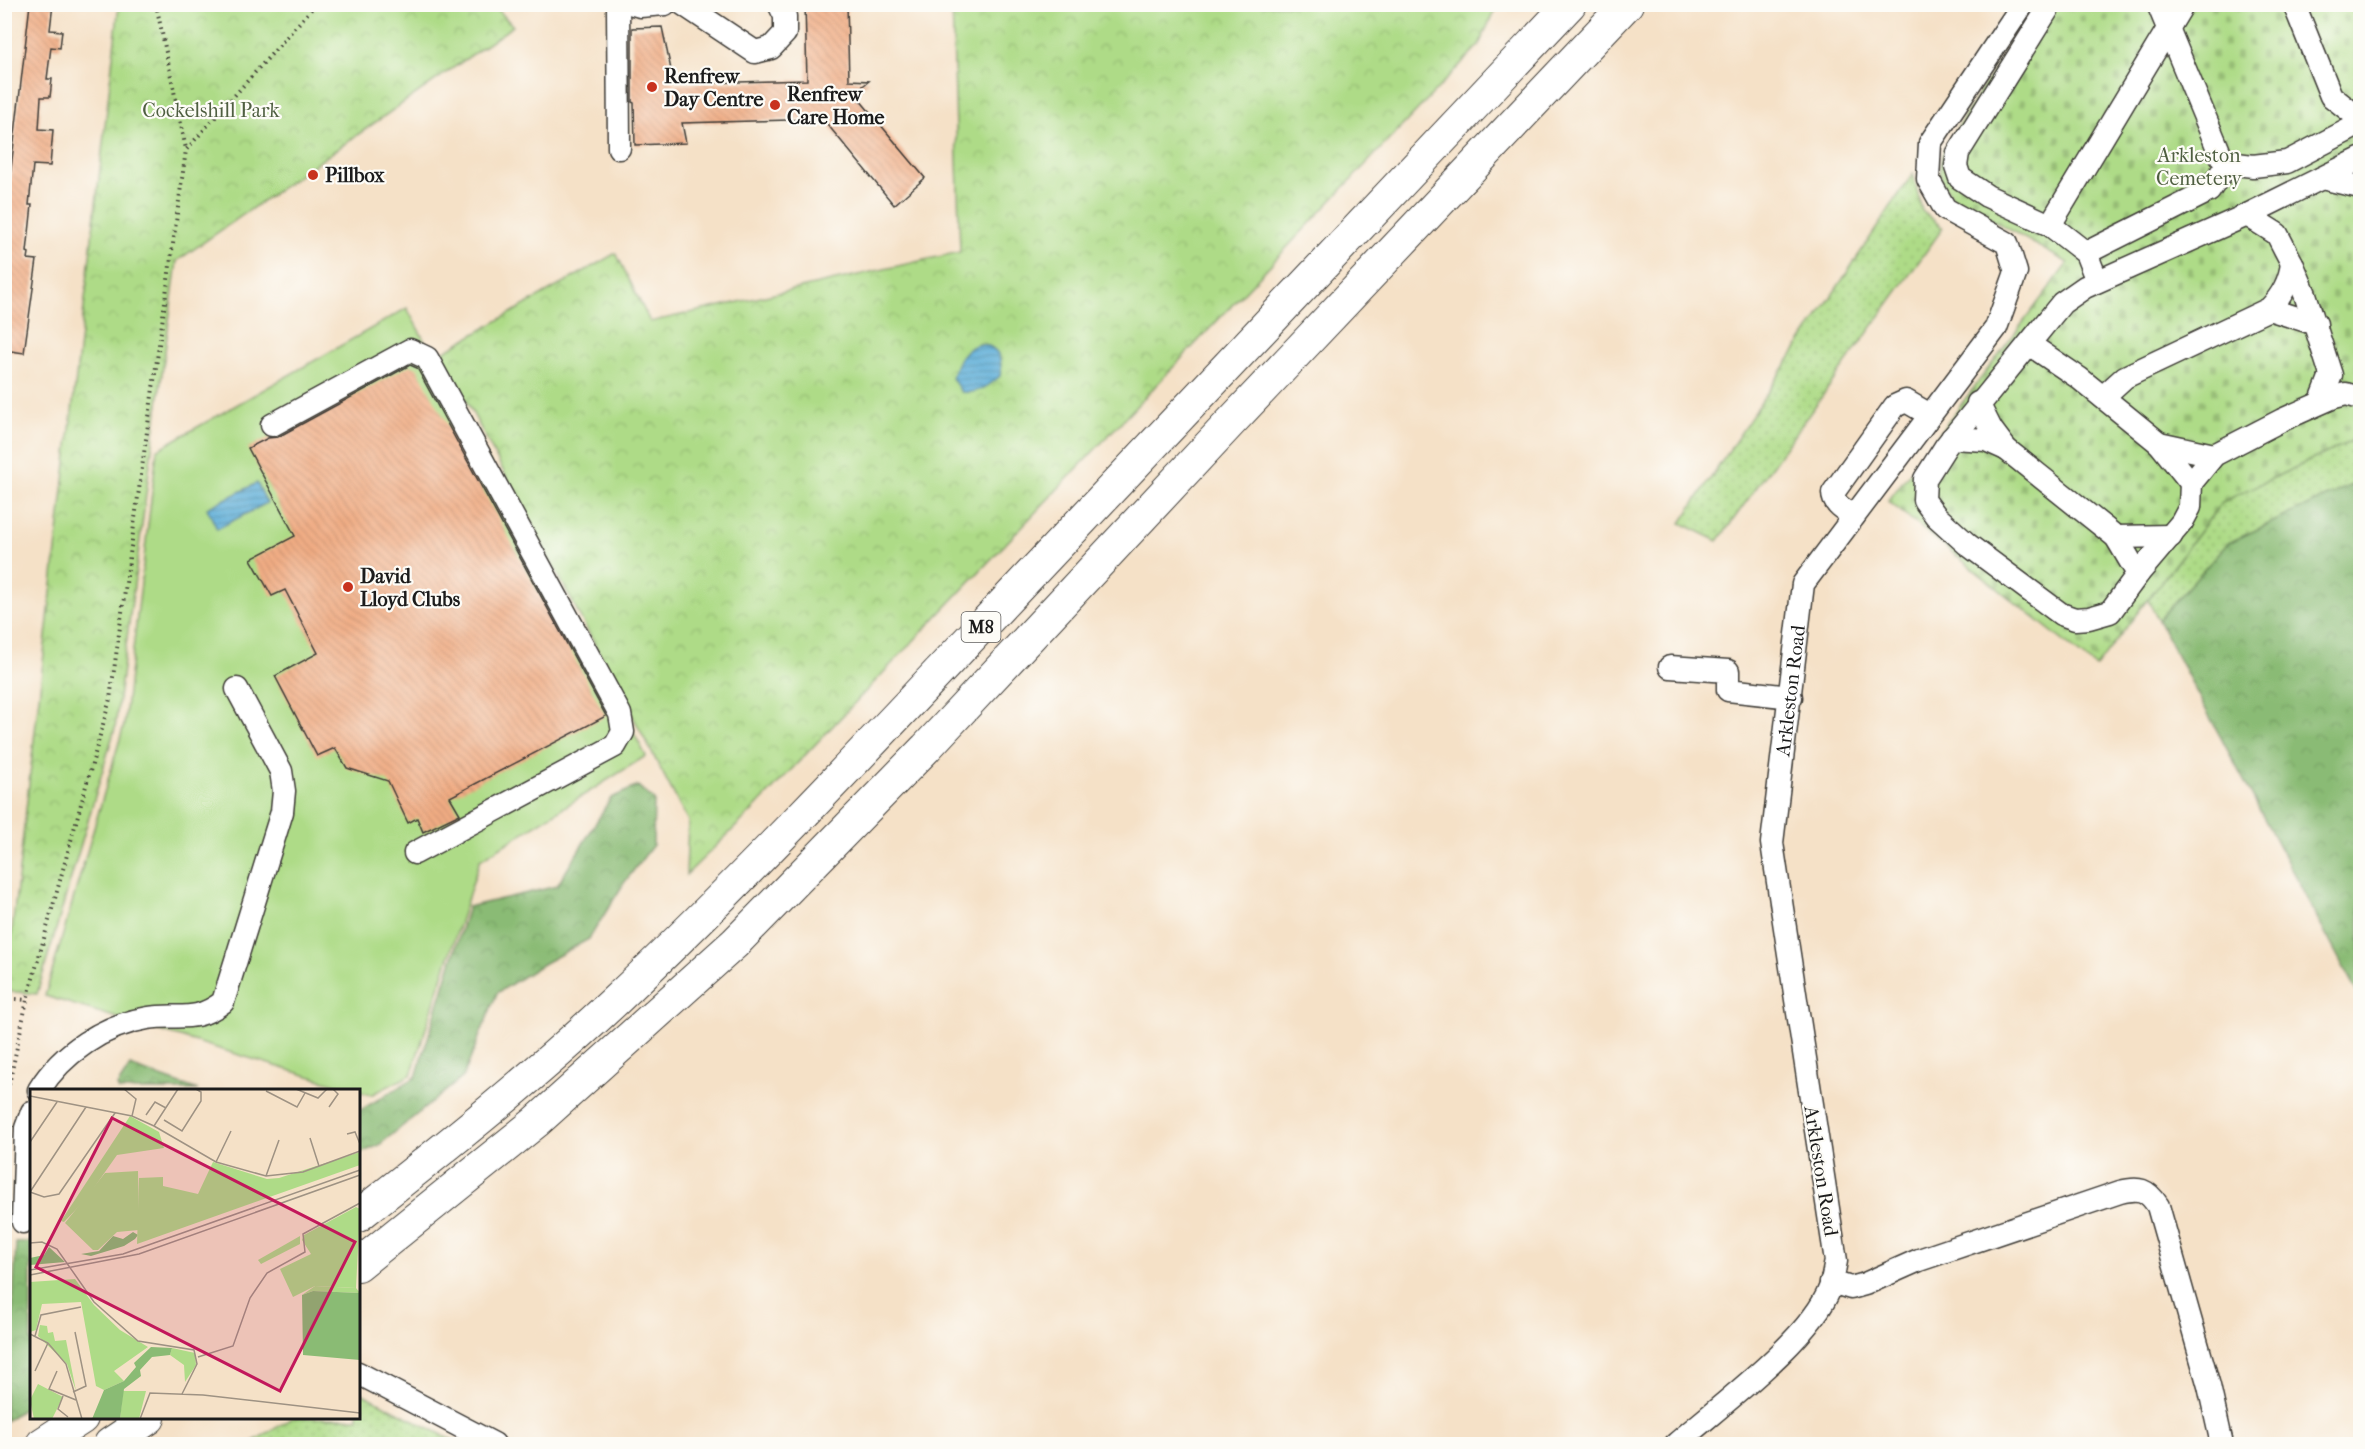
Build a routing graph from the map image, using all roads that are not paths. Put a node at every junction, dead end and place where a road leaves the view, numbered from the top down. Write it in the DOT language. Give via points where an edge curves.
graph roads {
  1 [pos="618,4"];
  2 [pos="633,4"];
  3 [pos="665,4"];
  4 [pos="683,4"];
  5 [pos="779,4"];
  6 [pos="1570,4"];
  7 [pos="1627,4"];
  8 [pos="2023,4"];
  9 [pos="2050,4"];
  10 [pos="2158,4"];
  11 [pos="2183,4"];
  12 [pos="2294,4"];
  13 [pos="2169,28"];
  14 [pos="2331,96"];
  15 [pos="2361,119"];
  16 [pos="2361,124"];
  17 [pos="2325,141"];
  18 [pos="619,148"];
  19 [pos="2361,159"];
  20 [pos="2228,163"];
  21 [pos="2322,178"];
  22 [pos="2361,188"];
  23 [pos="2286,195"];
  24 [pos="2247,215"];
  25 [pos="2050,225"];
  26 [pos="2277,234"];
  27 [pos="2086,253"];
  28 [pos="2292,263"];
  29 [pos="2097,281"];
  30 [pos="2269,309"];
  31 [pos="2316,324"];
  32 [pos="2029,344"];
  33 [pos="2331,375"];
  34 [pos="2354,396"];
  35 [pos="2103,397"];
  36 [pos="2321,401"];
  37 [pos="1978,404"];
  38 [pos="1930,415"];
  39 [pos="272,425"];
  40 [pos="1952,438"];
  41 [pos="2159,443"];
  42 [pos="2006,449"];
  43 [pos="2214,455"];
  44 [pos="2192,483"];
  45 [pos="1854,516"];
  46 [pos="2170,536"];
  47 [pos="2116,537"];
  48 [pos="2139,574"];
  49 [pos="1670,667"];
  50 [pos="237,689"];
  51 [pos="1791,697"];
  52 [pos="415,853"];
  53 [pos="40,1089"];
  54 [pos="30,1117"];
  55 [pos="360,1214"];
  56 [pos="20,1223"];
  57 [pos="360,1263"];
  58 [pos="1831,1282"];
  59 [pos="360,1374"];
  60 [pos="80,1419"];
  61 [pos="148,1419"];
  62 [pos="42,1444"];
  63 [pos="110,1444"];
  64 [pos="494,1444"];
  65 [pos="1676,1444"];
  66 [pos="2222,1444"];
  1 -- 18 [label="street"];
  2 -- 3 [label="street"];
  4 -- 5 [label="street" via="755,52 771,48 785,33 785,16"];
  6 -- 55 [label="highway, M8" via="764,853 614,1001 450,1144"];
  7 -- 57 [label="highway, M8" via="926,748 735,943 536,1122"];
  8 -- 38 [label="street, Arkleston Road" via="1930,143 1928,179 1945,209 2007,243 2016,272 1996,328"];
  9 -- 25 [label="street" via="1958,153 1956,166 1960,178 1988,196"];
  10 -- 13 [label="street"];
  11 -- 13 [label="street"];
  12 -- 14 [label="street"];
  13 -- 20 [label="street"];
  13 -- 25 [label="street"];
  14 -- 15 [label="street"];
  14 -- 17 [label="street"];
  16 -- 17 [label="street"];
  17 -- 20 [label="street" via="2287,162 2253,166"];
  19 -- 21 [label="street"];
  20 -- 27 [label="street" via="2209,191"];
  21 -- 22 [label="street"];
  21 -- 23 [label="street"];
  23 -- 24 [label="street"];
  23 -- 26 [label="street"];
  24 -- 26 [label="street"];
  24 -- 29 [label="street"];
  25 -- 27 [label="street"];
  26 -- 28 [label="street"];
  27 -- 29 [label="street"];
  28 -- 30 [label="street" via="2281,297"];
  28 -- 31 [label="street"];
  29 -- 32 [label="street" via="2062,303"];
  30 -- 31 [label="street"];
  30 -- 35 [label="street" via="2125,377"];
  31 -- 33 [label="street"];
  32 -- 35 [label="street"];
  32 -- 37 [label="street"];
  33 -- 34 [label="street"];
  33 -- 36 [label="street"];
  34 -- 36 [label="street"];
  35 -- 41 [label="street"];
  36 -- 43 [label="street"];
  37 -- 40 [label="street"];
  37 -- 42 [label="street"];
  38 -- 45 [label="street, Arkleston Road"];
  38 -- 45 [label="street" via="1906,401 1895,406 1833,493 1837,504"];
  39 -- 52 [label="street" via="410,350 427,358 620,714 623,732 615,746"];
  40 -- 42 [label="street" via="1986,440"];
  40 -- 48 [label="street" via="1925,478 1924,500 1967,544 2052,607 2075,619 2110,612"];
  41 -- 43 [label="street"];
  41 -- 44 [label="street"];
  42 -- 47 [label="street"];
  43 -- 44 [label="street"];
  44 -- 46 [label="street" via="2190,507"];
  45 -- 51 [label="street, Arkleston Road" via="1803,584"];
  46 -- 47 [label="street"];
  46 -- 48 [label="street"];
  47 -- 48 [label="street"];
  49 -- 51 [label="street" via="1728,671 1728,690"];
  50 -- 53 [label="street" via="280,771 284,791 282,812 223,1002 208,1013 147,1018 113,1028 83,1043"];
  51 -- 58 [label="street, Arkleston Road" via="1772,843 1836,1261"];
  54 -- 56 [label="street"];
  58 -- 65 [label="street, Arkleston Road" via="1812,1319 1780,1353"];
  58 -- 66 [label="street" via="1851,1288 1865,1284 1981,1239 2120,1192 2142,1190 2158,1206"];
  59 -- 64 [label="street"];
  60 -- 62 [label="highway"];
  61 -- 63 [label="highway"];
}
